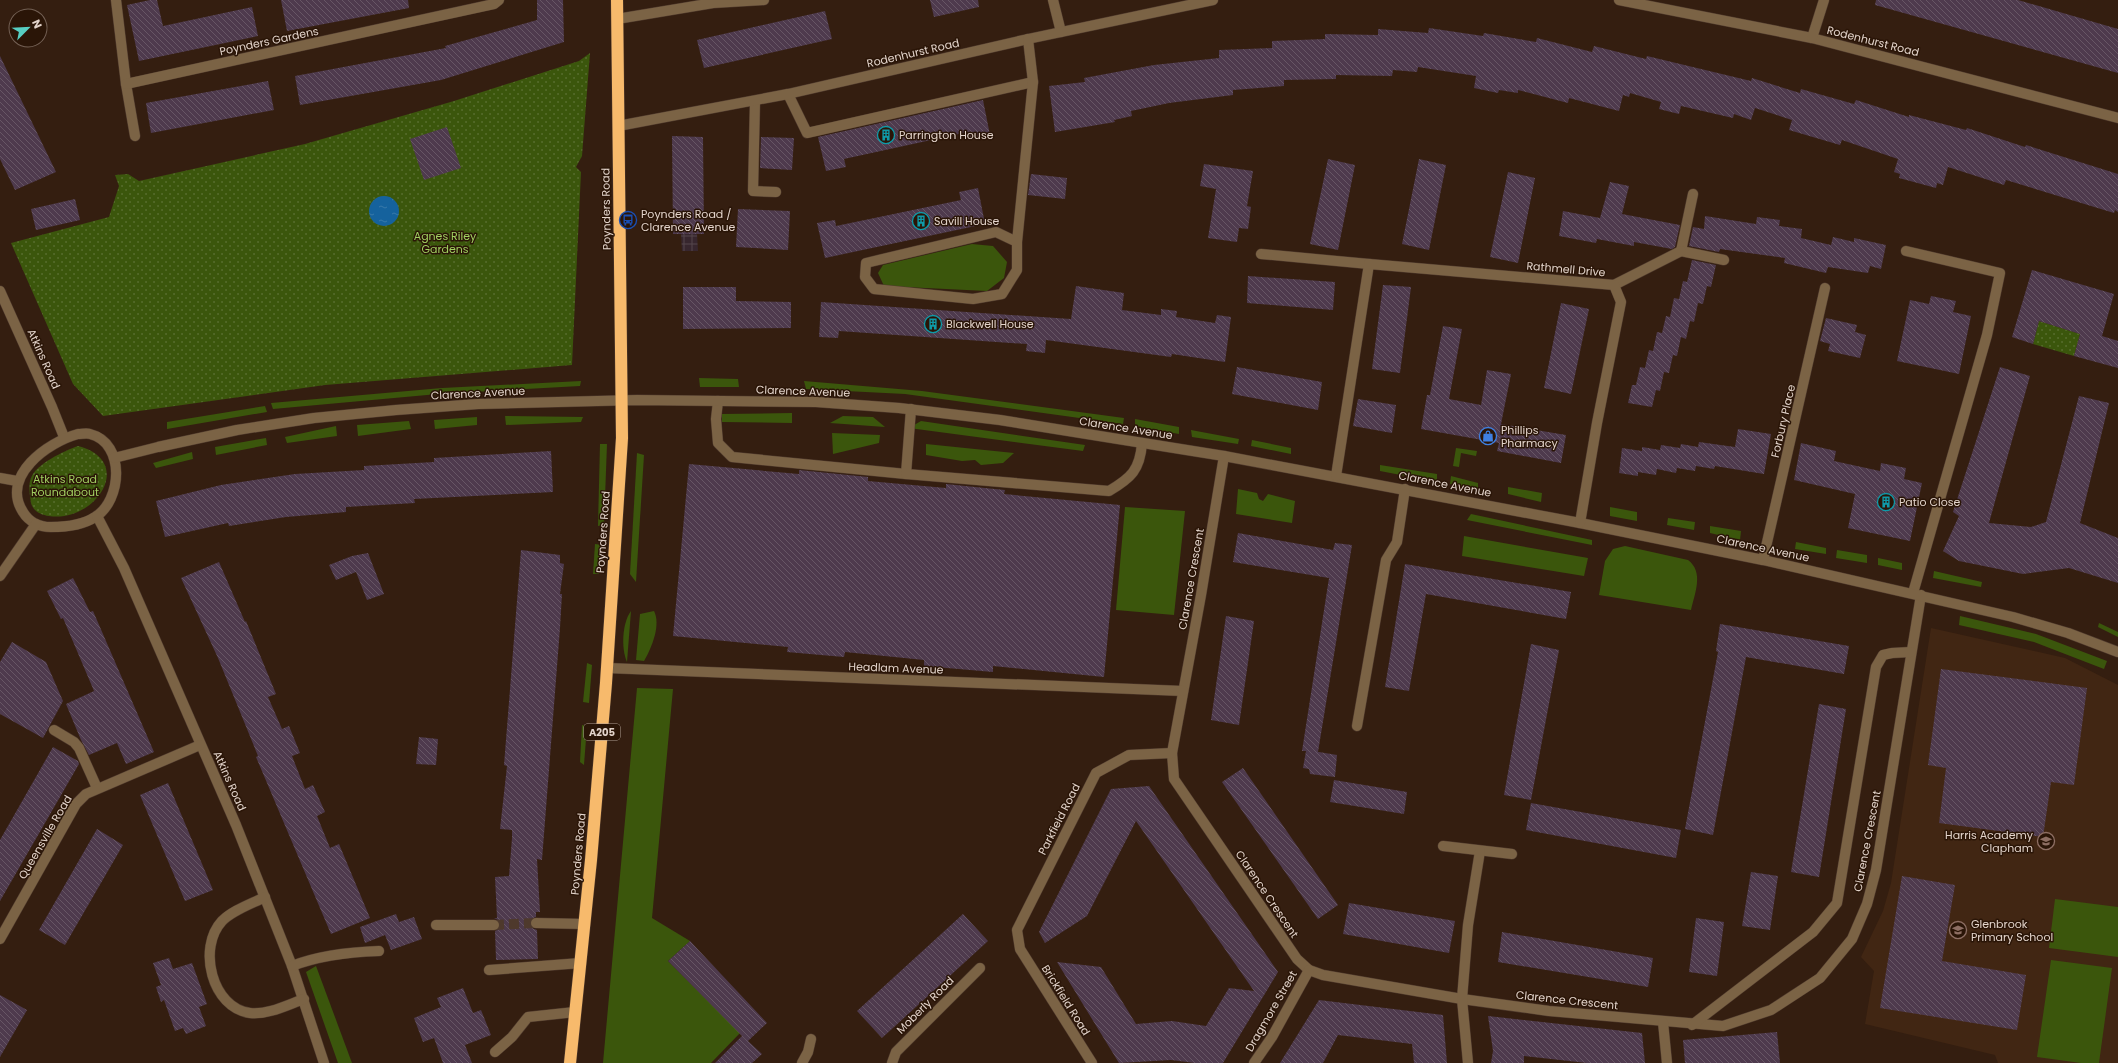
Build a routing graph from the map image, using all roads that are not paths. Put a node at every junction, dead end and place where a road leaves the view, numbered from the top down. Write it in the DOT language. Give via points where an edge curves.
graph roads {
  1 [pos="116,0"];
  2 [pos="499,0"];
  3 [pos="617,0"];
  4 [pos="764,0"];
  5 [pos="1053,0"];
  6 [pos="1214,0"];
  7 [pos="1619,0"];
  8 [pos="1824,0"];
  9 [pos="725,1"];
  10 [pos="617,19"];
  11 [pos="1061,32"];
  12 [pos="1812,38"];
  13 [pos="1028,39"];
  14 [pos="1033,82"];
  15 [pos="126,84"];
  16 [pos="788,94"];
  17 [pos="755,101"];
  18 [pos="2118,118"];
  19 [pos="618,126"];
  20 [pos="135,136"];
  21 [pos="776,192"];
  22 [pos="1693,194"];
  23 [pos="1017,242"];
  24 [pos="1682,251"];
  25 [pos="1906,251"];
  26 [pos="1260,254"];
  27 [pos="1724,260"];
  28 [pos="1369,264"];
  29 [pos="1614,285"];
  30 [pos="1825,288"];
  31 [pos="0,291"];
  32 [pos="623,400"];
  33 [pos="718,401"];
  34 [pos="911,409"];
  35 [pos="64,437"];
  36 [pos="1142,443"];
  37 [pos="1224,456"];
  38 [pos="114,458"];
  39 [pos="906,474"];
  40 [pos="1336,476"];
  41 [pos="0,478"];
  42 [pos="17,481"];
  43 [pos="1405,489"];
  44 [pos="97,516"];
  45 [pos="1580,523"];
  46 [pos="36,524"];
  47 [pos="1763,560"];
  48 [pos="0,576"];
  49 [pos="1917,594"];
  50 [pos="1911,652"];
  51 [pos="2118,652"];
  52 [pos="607,668"];
  53 [pos="1183,691"];
  54 [pos="1357,726"];
  55 [pos="54,730"];
  56 [pos="200,745"];
  57 [pos="1172,753"];
  58 [pos="97,788"];
  59 [pos="1443,846"];
  60 [pos="1480,850"];
  61 [pos="1512,854"];
  62 [pos="265,897"];
  63 [pos="536,923"];
  64 [pos="585,924"];
  65 [pos="436,925"];
  66 [pos="494,925"];
  67 [pos="0,939"];
  68 [pos="1020,949"];
  69 [pos="379,951"];
  70 [pos="581,963"];
  71 [pos="292,966"];
  72 [pos="980,968"];
  73 [pos="489,970"];
  74 [pos="1308,970"];
  75 [pos="304,999"];
  76 [pos="1462,999"];
  77 [pos="575,1012"];
  78 [pos="1663,1022"];
  79 [pos="1692,1024"];
  80 [pos="811,1039"];
  81 [pos="495,1052"];
  82 [pos="324,1063"];
  83 [pos="570,1063"];
  84 [pos="802,1063"];
  85 [pos="892,1063"];
  86 [pos="1092,1063"];
  87 [pos="1254,1063"];
  88 [pos="1468,1063"];
  89 [pos="1667,1063"];
  1 -- 15 [label="street"];
  2 -- 15 [label="street, Poynders Gardens" via="494,4 425,20"];
  3 -- 10 [label="highway, Poynders Road / A205"];
  4 -- 9 [label="street"];
  5 -- 11 [label="street"];
  6 -- 11 [label="street, Rodenhurst Road"];
  7 -- 12 [label="street, Rodenhurst Road"];
  8 -- 12 [label="street"];
  9 -- 10 [label="street"];
  10 -- 19 [label="highway, Poynders Road / A205"];
  11 -- 13 [label="street, Rodenhurst Road"];
  12 -- 18 [label="street, Rodenhurst Road"];
  13 -- 14 [label="street"];
  13 -- 16 [label="street, Rodenhurst Road"];
  14 -- 16 [label="street" via="807,133"];
  14 -- 23 [label="street"];
  15 -- 20 [label="street"];
  16 -- 17 [label="street, Rodenhurst Road"];
  17 -- 19 [label="street, Rodenhurst Road"];
  17 -- 21 [label="street" via="753,191"];
  19 -- 32 [label="highway, Poynders Road / A205"];
  22 -- 24 [label="street"];
  23 -- 23 [label="street" via="1017,270 1002,294 973,299 874,289 865,277 866,262 996,232"];
  24 -- 27 [label="street"];
  24 -- 29 [label="street"];
  25 -- 49 [label="street" via="2000,273 1987,335"];
  26 -- 28 [label="street, Rathmell Drive"];
  28 -- 29 [label="street, Rathmell Drive"];
  28 -- 40 [label="street"];
  29 -- 45 [label="street, Rathmell Drive" via="1621,302"];
  30 -- 47 [label="street, Forbury Place"];
  31 -- 35 [label="street, Atkins Road"];
  32 -- 33 [label="street, Clarence Avenue"];
  32 -- 38 [label="street, Clarence Avenue" via="478,404 314,418 237,430"];
  32 -- 52 [label="highway, Poynders Road / A205"];
  33 -- 34 [label="street, Clarence Avenue" via="816,402"];
  33 -- 39 [label="street" via="718,443 732,457"];
  34 -- 36 [label="street, Clarence Avenue" via="1000,420"];
  34 -- 39 [label="street"];
  35 -- 38 [label="street" via="91,434 108,447"];
  35 -- 42 [label="street" via="52,443 32,461"];
  36 -- 37 [label="street, Clarence Avenue"];
  36 -- 39 [label="street" via="1141,456 1130,478 1109,491"];
  37 -- 40 [label="street, Clarence Avenue"];
  37 -- 53 [label="street, Clarence Crescent"];
  38 -- 44 [label="street" via="116,483 112,496"];
  40 -- 43 [label="street, Clarence Avenue"];
  41 -- 42 [label="street"];
  42 -- 46 [label="street" via="18,506"];
  43 -- 45 [label="street, Clarence Avenue"];
  43 -- 54 [label="street" via="1397,542 1386,560"];
  44 -- 46 [label="street" via="72,525 56,527"];
  44 -- 56 [label="street, Atkins Road" via="124,568"];
  45 -- 47 [label="street, Clarence Avenue"];
  46 -- 48 [label="street"];
  47 -- 49 [label="street, Clarence Avenue"];
  49 -- 50 [label="street, Clarence Crescent"];
  49 -- 51 [label="street, Clarence Avenue" via="2044,625"];
  50 -- 79 [label="street, Clarence Crescent" via="1883,655 1876,667 1837,903 1813,932"];
  50 -- 79 [label="street, Clarence Crescent" via="1876,870 1867,904 1852,939 1820,978 1771,1010 1723,1026"];
  52 -- 53 [label="street, Headlam Avenue"];
  52 -- 64 [label="highway, Poynders Road / A205"];
  53 -- 57 [label="street, Clarence Crescent"];
  55 -- 58 [label="street" via="74,742"];
  56 -- 58 [label="street, Queensville Road"];
  56 -- 62 [label="street, Atkins Road"];
  57 -- 68 [label="street, Parkfield Road" via="1129,755 1096,773 1017,930"];
  57 -- 74 [label="street, Clarence Crescent" via="1174,779 1297,959"];
  58 -- 67 [label="street, Queensville Road" via="76,804"];
  59 -- 60 [label="street"];
  60 -- 61 [label="street"];
  60 -- 76 [label="street" via="1468,925"];
  62 -- 71 [label="street, Atkins Road"];
  62 -- 75 [label="street" via="222,920 210,943 210,969 222,995 240,1010 250,1013 272,1010"];
  63 -- 64 [label="street"];
  64 -- 70 [label="highway, Poynders Road / A205"];
  65 -- 66 [label="street"];
  68 -- 86 [label="street, Brickfield Road"];
  69 -- 71 [label="street" via="345,952"];
  70 -- 73 [label="street"];
  70 -- 77 [label="highway, Poynders Road / A205"];
  71 -- 75 [label="street, Atkins Road"];
  72 -- 85 [label="street, Moberly Road" via="896,1052"];
  74 -- 76 [label="street, Clarence Crescent" via="1323,975"];
  74 -- 87 [label="street, Dragmore Street" via="1272,1037"];
  75 -- 82 [label="street, Atkins Road"];
  76 -- 78 [label="street, Clarence Crescent" via="1549,1011"];
  76 -- 88 [label="street"];
  77 -- 81 [label="street" via="528,1017 512,1037"];
  77 -- 83 [label="highway, Poynders Road / A205"];
  78 -- 79 [label="street, Clarence Crescent"];
  78 -- 89 [label="street"];
  80 -- 84 [label="street"];
}
